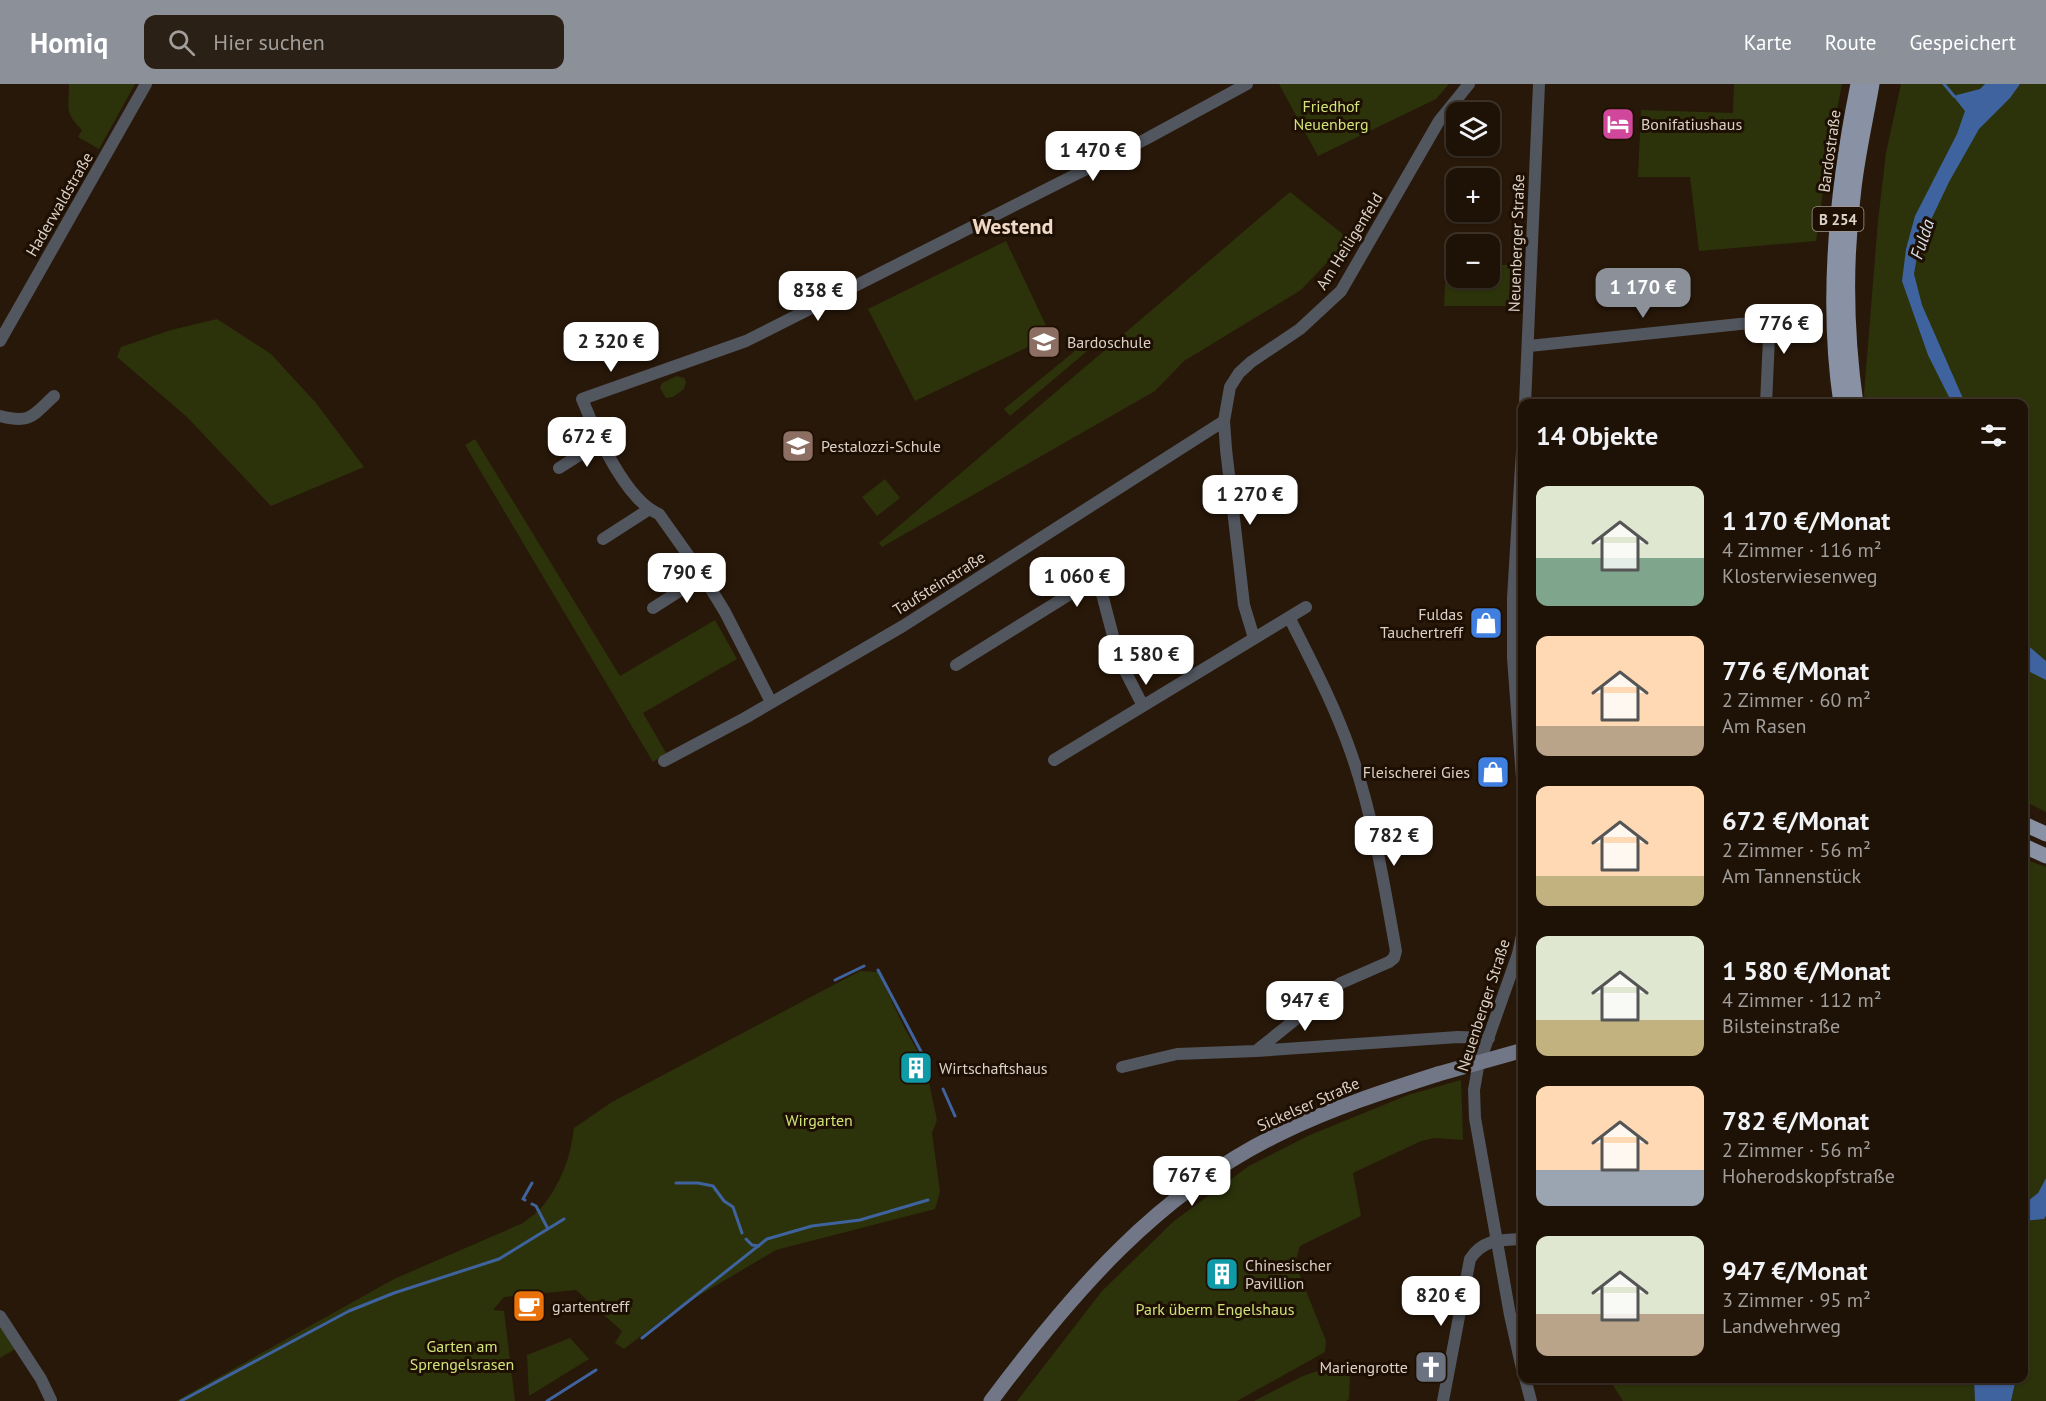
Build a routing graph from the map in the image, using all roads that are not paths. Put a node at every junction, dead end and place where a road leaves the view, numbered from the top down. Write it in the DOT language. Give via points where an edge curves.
graph roads {
  1 [pos="146,84"];
  2 [pos="1247,84"];
  3 [pos="1468,84"];
  4 [pos="1539,84"];
  5 [pos="1858,84"];
  6 [pos="1872,84"];
  7 [pos="0,341"];
  8 [pos="1529,346"];
  9 [pos="54,396"];
  10 [pos="1525,399"];
  11 [pos="1766,399"];
  12 [pos="1840,399"];
  13 [pos="1856,399"];
  14 [pos="0,416"];
  15 [pos="1224,421"];
  16 [pos="600,442"];
  17 [pos="559,468"];
  18 [pos="648,510"];
  19 [pos="1518,518"];
  20 [pos="603,539"];
  21 [pos="703,576"];
  22 [pos="1306,607"];
  23 [pos="653,608"];
  24 [pos="1289,617"];
  25 [pos="1254,638"];
  26 [pos="956,665"];
  27 [pos="771,702"];
  28 [pos="1518,704"];
  29 [pos="1143,706"];
  30 [pos="1054,760"];
  31 [pos="664,761"];
  32 [pos="2028,826"];
  33 [pos="2044,833"];
  34 [pos="2028,848"];
  35 [pos="2044,855"];
  36 [pos="1518,954"];
  37 [pos="1489,1038"];
  38 [pos="1256,1051"];
  39 [pos="1518,1051"];
  40 [pos="1122,1067"];
  41 [pos="1518,1239"];
  42 [pos="1497,1241"];
  43 [pos="0,1316"];
  44 [pos="1518,1351"];
  45 [pos="1526,1383"];
  46 [pos="51,1400"];
  47 [pos="991,1401"];
  48 [pos="1443,1401"];
  49 [pos="1531,1401"];
  1 -- 7 [label="street, Haderwaldstraße"];
  2 -- 16 [label="street" via="746,341 582,399"];
  3 -- 15 [label="street, Am Heiligenfeld" via="1439,121 1341,291 1300,329 1239,373 1230,387"];
  4 -- 8 [label="street, Neuenberger Straße"];
  5 -- 12 [label="main road, Bardostraße / B 254" via="1842,174 1835,249"];
  6 -- 13 [label="main road, Bardostraße / B 254" via="1854,189 1849,255"];
  8 -- 10 [label="street, Neuenberger Straße"];
  8 -- 11 [label="street" via="1759,322 1768,330 1770,346"];
  9 -- 14 [label="street" via="28,419"];
  15 -- 25 [label="street, Am Heiligenfeld" via="1244,605"];
  15 -- 27 [label="street, Taufsteinstraße" via="907,623"];
  16 -- 17 [label="street"];
  16 -- 18 [label="street"];
  18 -- 20 [label="street"];
  18 -- 21 [label="street" via="659,514"];
  19 -- 28 [label="street" via="1513,604"];
  21 -- 23 [label="street"];
  21 -- 27 [label="street"];
  22 -- 24 [label="street"];
  24 -- 25 [label="street"];
  24 -- 38 [label="street" via="1351,751 1369,813 1396,951 1389,962 1341,983"];
  25 -- 29 [label="street"];
  26 -- 29 [label="street" via="1083,586 1095,586 1102,594 1119,659"];
  27 -- 31 [label="street, Taufsteinstraße"];
  29 -- 30 [label="street"];
  32 -- 33 [label="main road"];
  34 -- 35 [label="main road"];
  36 -- 37 [label="street, Neuenberger Straße"];
  37 -- 38 [label="street" via="1465,1036"];
  37 -- 42 [label="street, Neuenberger Straße" via="1478,1067 1475,1118"];
  38 -- 40 [label="street" via="1177,1054"];
  39 -- 47 [label="main road, Sickelser Straße, bridge" via="1362,1099 1306,1121 1200,1181 1138,1230 1098,1269 1043,1332"];
  41 -- 42 [label="street"];
  42 -- 44 [label="street, Neuenberger Straße"];
  42 -- 48 [label="street" via="1479,1246 1470,1259"];
  43 -- 46 [label="street"];
  45 -- 49 [label="street"];
}
